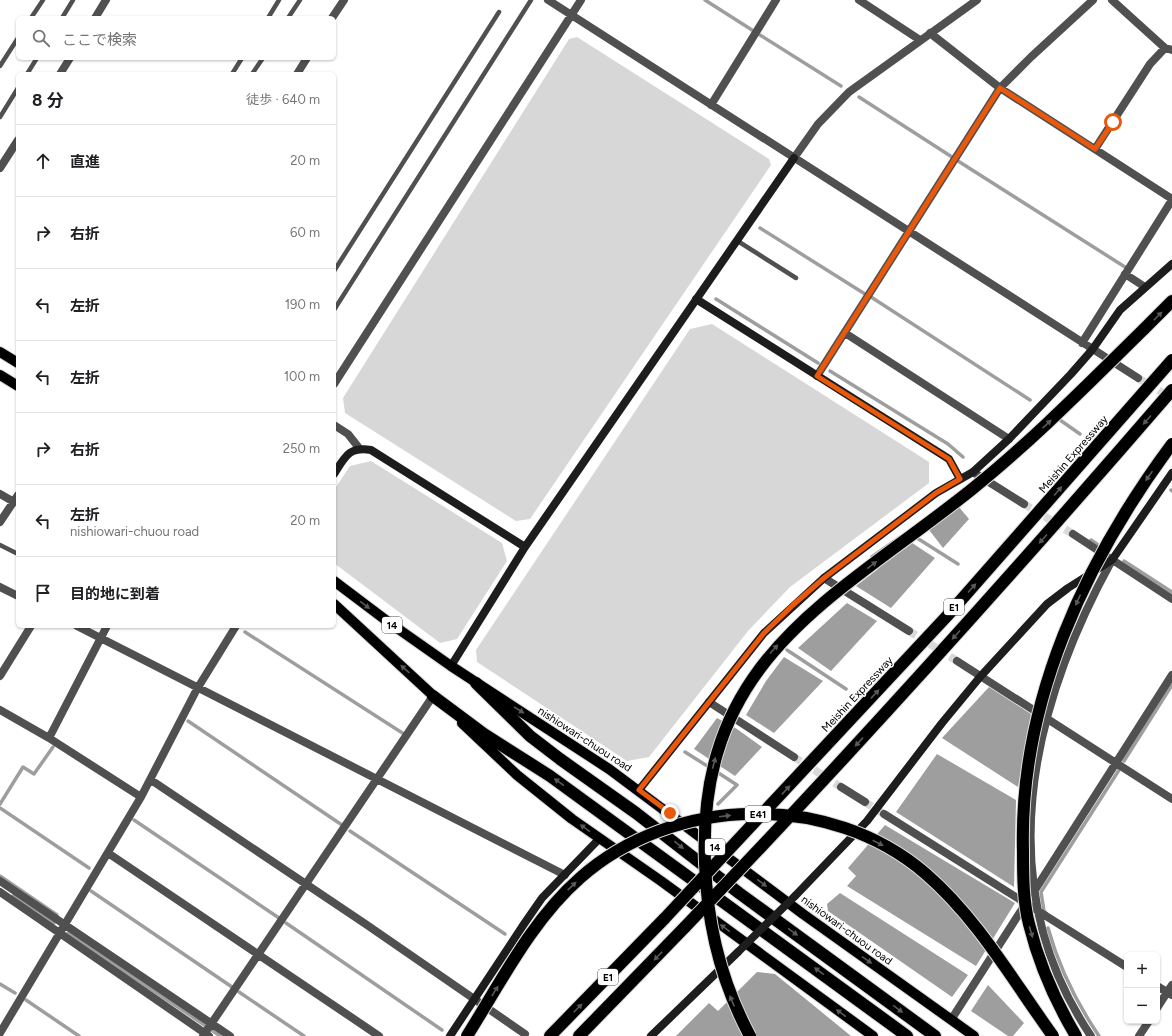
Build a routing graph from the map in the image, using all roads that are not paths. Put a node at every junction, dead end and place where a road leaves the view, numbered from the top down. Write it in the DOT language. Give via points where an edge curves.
graph roads {
  1 [pos="43,0"];
  2 [pos="73,0"];
  3 [pos="106,0"];
  4 [pos="279,0"];
  5 [pos="300,0"];
  6 [pos="344,0"];
  7 [pos="531,0"];
  8 [pos="548,0"];
  9 [pos="581,0"];
  10 [pos="776,0"];
  11 [pos="859,0"];
  12 [pos="977,0"];
  13 [pos="1093,0"];
  14 [pos="1112,0"];
  15 [pos="499,12"];
  16 [pos="571,15"];
  17 [pos="32,16"];
  18 [pos="63,16"];
  19 [pos="96,16"];
  20 [pos="269,16"];
  21 [pos="289,16"];
  22 [pos="333,16"];
  23 [pos="930,33"];
  24 [pos="920,40"];
  25 [pos="16,41"];
  26 [pos="1169,49"];
  27 [pos="36,60"];
  28 [pos="69,60"];
  29 [pos="241,60"];
  30 [pos="262,60"];
  31 [pos="306,60"];
  32 [pos="0,66"];
  33 [pos="28,72"];
  34 [pos="61,72"];
  35 [pos="233,72"];
  36 [pos="253,72"];
  37 [pos="298,72"];
  38 [pos="1000,88"];
  39 [pos="16,91"];
  40 [pos="711,104"];
  41 [pos="0,117"];
  42 [pos="16,143"];
  43 [pos="1095,149"];
  44 [pos="794,158"];
  45 [pos="0,168"];
  46 [pos="1172,199"];
  47 [pos="909,232"];
  48 [pos="736,240"];
  49 [pos="1172,264"];
  50 [pos="336,268"];
  51 [pos="1125,274"];
  52 [pos="796,278"];
  53 [pos="1145,287"];
  54 [pos="696,299"];
  55 [pos="1172,301"];
  56 [pos="336,307"];
  57 [pos="845,333"];
  58 [pos="1082,344"];
  59 [pos="1092,350"];
  60 [pos="0,352"];
  61 [pos="1172,360"];
  62 [pos="16,362"];
  63 [pos="0,375"];
  64 [pos="817,376"];
  65 [pos="1138,378"];
  66 [pos="336,381"];
  67 [pos="16,385"];
  68 [pos="1172,390"];
  69 [pos="336,426"];
  70 [pos="1009,440"];
  71 [pos="1172,444"];
  72 [pos="359,448"];
  73 [pos="336,471"];
  74 [pos="972,472"];
  75 [pos="1172,473"];
  76 [pos="960,479"];
  77 [pos="0,494"];
  78 [pos="16,499"];
  79 [pos="1024,504"];
  80 [pos="0,522"];
  81 [pos="1073,534"];
  82 [pos="0,545"];
  83 [pos="525,547"];
  84 [pos="16,553"];
  85 [pos="1112,560"];
  86 [pos="824,578"];
  87 [pos="336,583"];
  88 [pos="0,587"];
  89 [pos="16,595"];
  90 [pos="1172,599"];
  91 [pos="336,606"];
  92 [pos="30,628"];
  93 [pos="81,628"];
  94 [pos="106,628"];
  95 [pos="235,628"];
  96 [pos="909,631"];
  97 [pos="101,638"];
  98 [pos="956,661"];
  99 [pos="451,666"];
  100 [pos="1172,675"];
  101 [pos="0,676"];
  102 [pos="980,676"];
  103 [pos="476,683"];
  104 [pos="198,689"];
  105 [pos="433,696"];
  106 [pos="709,702"];
  107 [pos="0,710"];
  108 [pos="1035,711"];
  109 [pos="1047,719"];
  110 [pos="49,738"];
  111 [pos="794,757"];
  112 [pos="1115,763"];
  113 [pos="378,778"];
  114 [pos="151,780"];
  115 [pos="841,787"];
  116 [pos="639,790"];
  117 [pos="141,797"];
  118 [pos="1172,800"];
  119 [pos="865,802"];
  120 [pos="884,814"];
  121 [pos="599,839"];
  122 [pos="108,853"];
  123 [pos="565,875"];
  124 [pos="0,881"];
  125 [pos="306,885"];
  126 [pos="0,892"];
  127 [pos="1034,892"];
  128 [pos="1024,903"];
  129 [pos="1038,912"];
  130 [pos="66,924"];
  131 [pos="61,933"];
  132 [pos="258,954"];
  133 [pos="1124,965"];
  134 [pos="1172,985"];
  135 [pos="1160,988"];
  136 [pos="1170,994"];
  137 [pos="475,999"];
  138 [pos="1160,1005"];
  139 [pos="951,1020"];
  140 [pos="212,1024"];
  141 [pos="1147,1024"];
  142 [pos="0,1033"];
  143 [pos="526,1034"];
  144 [pos="206,1035"];
  145 [pos="230,1036"];
  146 [pos="379,1036"];
  147 [pos="450,1036"];
  148 [pos="467,1036"];
  149 [pos="550,1036"];
  150 [pos="580,1036"];
  151 [pos="651,1036"];
  152 [pos="750,1036"];
  153 [pos="873,1036"];
  154 [pos="907,1036"];
  155 [pos="935,1036"];
  156 [pos="974,1036"];
  157 [pos="1053,1036"];
  158 [pos="1076,1036"];
  159 [pos="1091,1036"];
  160 [pos="1139,1036"];
  1 -- 17 [label="lane"];
  2 -- 18 [label="lane"];
  3 -- 19 [label="street"];
  4 -- 20 [label="lane"];
  5 -- 21 [label="lane"];
  6 -- 22 [label="street"];
  7 -- 56 [label="lane"];
  8 -- 16 [label="street"];
  9 -- 16 [label="street"];
  10 -- 40 [label="street"];
  11 -- 24 [label="street"];
  12 -- 23 [label="street"];
  13 -- 38 [label="street"];
  14 -- 26 [label="street"];
  15 -- 50 [label="lane"];
  16 -- 40 [label="street"];
  16 -- 66 [label="street"];
  23 -- 24 [label="street"];
  23 -- 38 [label="street"];
  24 -- 44 [label="street" via="849,92 823,119"];
  25 -- 32 [label="lane"];
  26 -- 43 [label="street" via="1150,64"];
  27 -- 33 [label="lane"];
  28 -- 34 [label="street"];
  29 -- 35 [label="lane"];
  30 -- 36 [label="lane"];
  31 -- 37 [label="street"];
  38 -- 43 [label="street"];
  38 -- 47 [label="street"];
  39 -- 41 [label="lane"];
  40 -- 44 [label="street"];
  42 -- 45 [label="street"];
  43 -- 46 [label="street"];
  44 -- 47 [label="street"];
  44 -- 48 [label="street"];
  46 -- 51 [label="street"];
  47 -- 57 [label="street"];
  47 -- 58 [label="street"];
  48 -- 52 [label="lane"];
  48 -- 54 [label="street"];
  49 -- 53 [label="street"];
  51 -- 53 [label="street"];
  51 -- 58 [label="street"];
  53 -- 59 [label="street" via="1120,310"];
  54 -- 64 [label="street"];
  54 -- 83 [label="street"];
  152 -- 55 [label="highway, one-way, bridge" via="730,997 717,954 708,908 704,852 711,775 724,733 743,691 769,655 813,610 995,471 1047,424"];
  57 -- 64 [label="street"];
  57 -- 70 [label="street"];
  58 -- 59 [label="street"];
  59 -- 65 [label="street"];
  59 -- 70 [label="street"];
  60 -- 62 [label="main road"];
  149 -- 61 [label="highway, Meishin Expressway / E1, one-way, bridge" via="633,952 851,720 1025,529"];
  63 -- 67 [label="main road"];
  64 -- 76 [label="street" via="949,459"];
  68 -- 150 [label="highway, E1, one-way, bridge" via="1068,512 864,737"];
  69 -- 72 [label="street" via="348,434"];
  70 -- 74 [label="street"];
  71 -- 158 [label="highway, one-way, bridge" via="1128,508 1098,559 1074,608 1049,675 1027,770 1022,836 1029,923 1049,985"];
  72 -- 73 [label="street" via="348,454"];
  72 -- 83 [label="street" via="371,450"];
  74 -- 76 [label="street"];
  74 -- 79 [label="street"];
  75 -- 85 [label="street"];
  76 -- 86 [label="street" via="936,493"];
  77 -- 78 [label="street"];
  78 -- 80 [label="street"];
  81 -- 85 [label="street"];
  82 -- 84 [label="lane"];
  83 -- 99 [label="street"];
  85 -- 90 [label="street"];
  85 -- 102 [label="street" via="1047,604"];
  85 -- 109 [label="street" via="1076,631"];
  86 -- 96 [label="street"];
  86 -- 106 [label="street" via="764,633"];
  87 -- 99 [label="main road, nishiowari-chuou road / 14, one-way"];
  88 -- 89 [label="street"];
  105 -- 91 [label="main road, 14, one-way"];
  92 -- 101 [label="street"];
  93 -- 97 [label="street"];
  94 -- 97 [label="street"];
  95 -- 104 [label="street"];
  97 -- 104 [label="street"];
  97 -- 110 [label="street"];
  98 -- 102 [label="street"];
  99 -- 103 [label="main road, nishiowari-chuou road / 14"];
  100 -- 112 [label="street"];
  102 -- 108 [label="street"];
  102 -- 151 [label="street, bridge" via="926,742 868,821"];
  103 -- 116 [label="main road, nishiowari-chuou road / 14, one-way" via="579,748"];
  103 -- 155 [label="highway, one-way" via="530,736 554,755"];
  104 -- 113 [label="street"];
  104 -- 114 [label="street"];
  105 -- 113 [label="street"];
  121 -- 105 [label="main road, 14, one-way" via="517,775"];
  154 -- 105 [label="highway, one-way" via="550,776 484,734"];
  106 -- 111 [label="street"];
  106 -- 116 [label="street"];
  107 -- 110 [label="street"];
  108 -- 109 [label="street"];
  108 -- 128 [label="street" via="1020,794 1019,864"];
  109 -- 112 [label="street"];
  109 -- 127 [label="street" via="1033,791 1031,864"];
  110 -- 117 [label="street"];
  112 -- 118 [label="street"];
  112 -- 127 [label="street"];
  113 -- 123 [label="street"];
  113 -- 125 [label="street"];
  114 -- 117 [label="street"];
  114 -- 125 [label="street"];
  115 -- 119 [label="street"];
  116 -- 139 [label="main road, nishiowari-chuou road / 14, one-way" via="803,914"];
  117 -- 122 [label="street"];
  120 -- 128 [label="street"];
  121 -- 123 [label="street"];
  153 -- 121 [label="main road, 14, one-way" via="668,886"];
  122 -- 130 [label="street"];
  122 -- 132 [label="street"];
  123 -- 137 [label="street" via="542,898"];
  124 -- 130 [label="street"];
  125 -- 132 [label="street"];
  125 -- 137 [label="street"];
  126 -- 131 [label="street"];
  127 -- 128 [label="street"];
  127 -- 129 [label="street"];
  128 -- 129 [label="street"];
  128 -- 139 [label="street"];
  129 -- 133 [label="street"];
  129 -- 159 [label="street" via="1052,964 1063,989"];
  130 -- 131 [label="street"];
  130 -- 140 [label="street"];
  131 -- 142 [label="street"];
  131 -- 144 [label="street"];
  132 -- 140 [label="street"];
  132 -- 146 [label="street"];
  134 -- 136 [label="street"];
  135 -- 136 [label="street"];
  136 -- 138 [label="street"];
  137 -- 143 [label="street"];
  137 -- 147 [label="street"];
  139 -- 156 [label="main road, nishiowari-chuou road / 14"];
  140 -- 144 [label="street"];
  140 -- 145 [label="street"];
  141 -- 160 [label="street"];
  148 -- 157 [label="highway, E41, one-way, bridge" via="549,911 597,864 632,842 670,827 719,817 768,813 814,819 853,831 891,849 924,872 958,905 974,925"];
}
